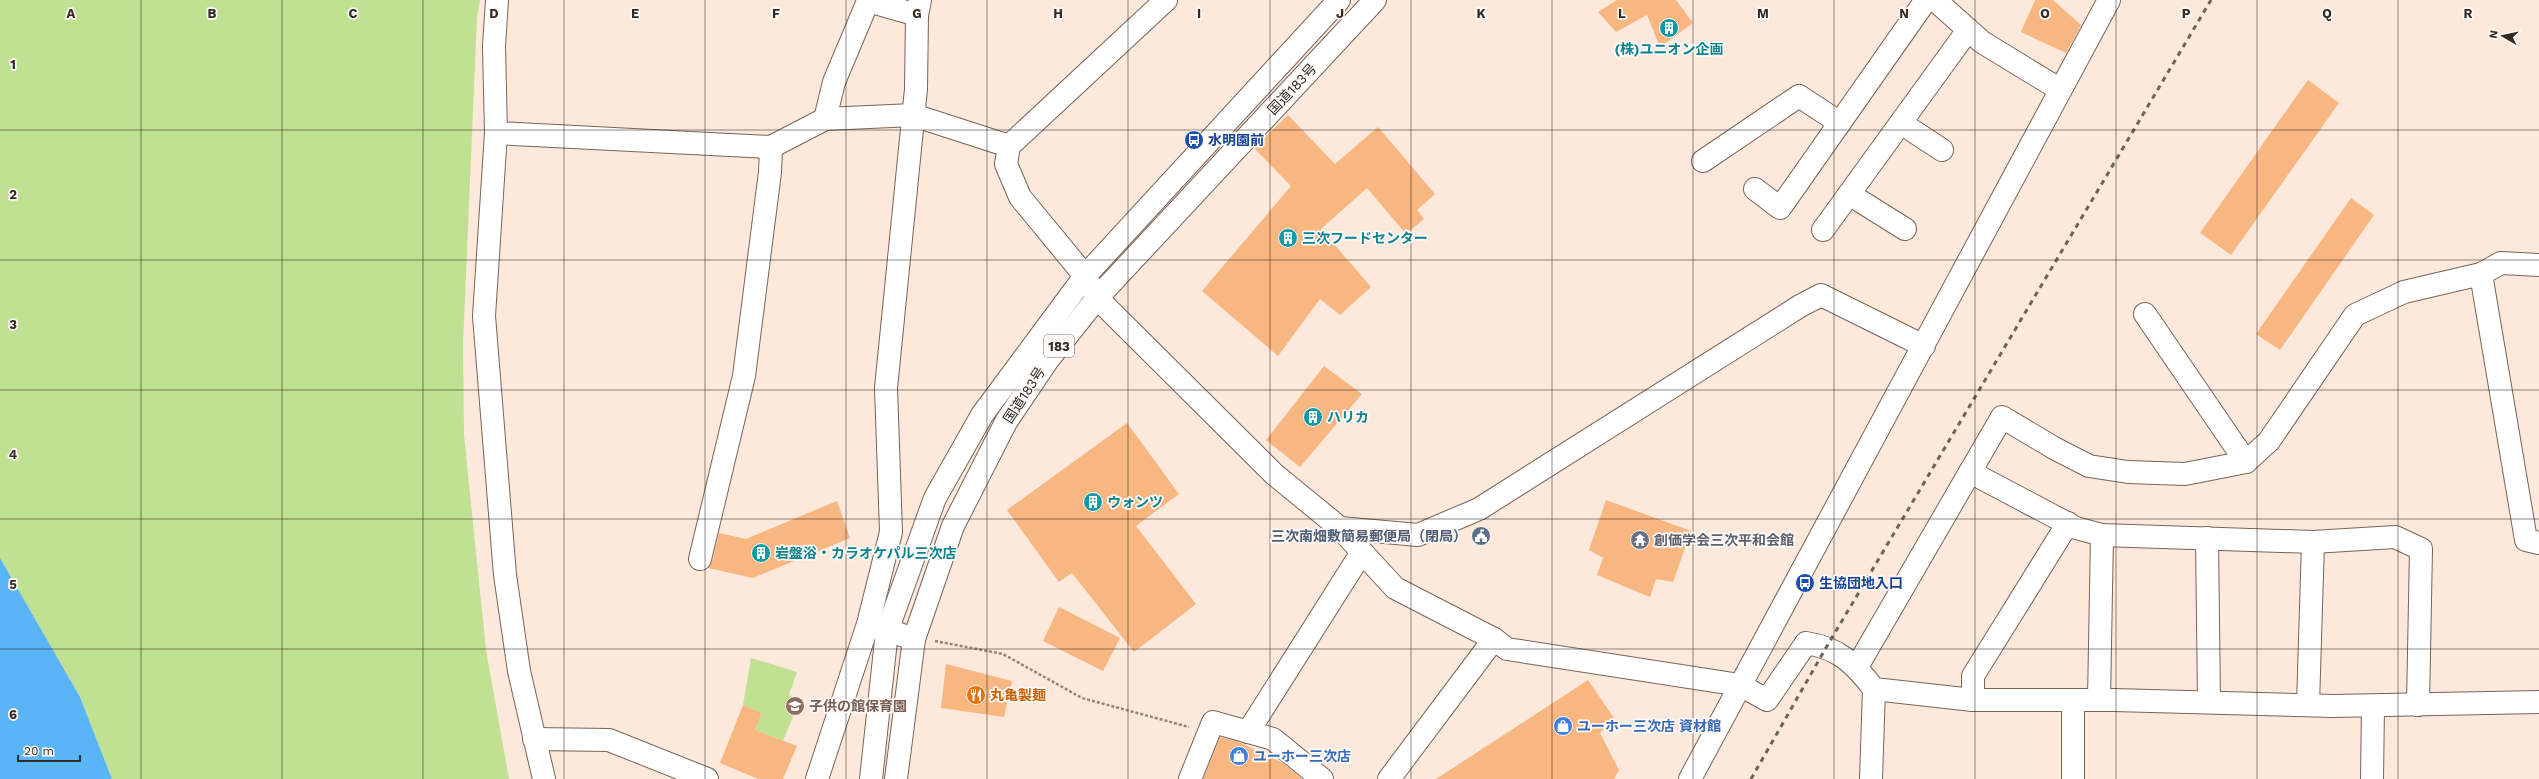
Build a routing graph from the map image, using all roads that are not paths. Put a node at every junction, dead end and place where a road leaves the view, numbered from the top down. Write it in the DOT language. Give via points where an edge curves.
graph roads {
  1 [pos="497,0"];
  2 [pos="1166,0"];
  3 [pos="1339,0"];
  4 [pos="1375,0"];
  5 [pos="1926,0"];
  6 [pos="1934,0"];
  7 [pos="2109,0"];
  8 [pos="918,7"];
  9 [pos="1968,30"];
  10 [pos="2059,89"];
  11 [pos="913,115"];
  12 [pos="825,119"];
  13 [pos="1840,123"];
  14 [pos="1901,123"];
  15 [pos="496,133"];
  16 [pos="1009,146"];
  17 [pos="771,147"];
  18 [pos="1942,150"];
  19 [pos="1703,161"];
  20 [pos="1755,189"];
  21 [pos="1849,194"];
  22 [pos="1905,228"];
  23 [pos="1823,230"];
  24 [pos="2539,265"];
  25 [pos="2481,274"];
  26 [pos="1085,276"];
  27 [pos="1097,298"];
  28 [pos="2145,314"];
  29 [pos="1924,346"];
  30 [pos="2246,462"];
  31 [pos="1970,472"];
  32 [pos="2068,523"];
  33 [pos="1340,528"];
  34 [pos="2102,535"];
  35 [pos="2207,538"];
  36 [pos="2313,542"];
  37 [pos="2539,543"];
  38 [pos="1362,552"];
  39 [pos="700,559"];
  40 [pos="877,628"];
  41 [pos="914,639"];
  42 [pos="1494,639"];
  43 [pos="1857,666"];
  44 [pos="1740,685"];
  45 [pos="1874,689"];
  46 [pos="1973,700"];
  47 [pos="2073,700"];
  48 [pos="2099,700"];
  49 [pos="2209,702"];
  50 [pos="2539,702"];
  51 [pos="2308,705"];
  52 [pos="2418,705"];
  53 [pos="2373,706"];
  54 [pos="1248,732"];
  55 [pos="534,738"];
  56 [pos="544,779"];
  57 [pos="707,779"];
  58 [pos="817,779"];
  59 [pos="871,779"];
  60 [pos="896,779"];
  61 [pos="1190,779"];
  62 [pos="1322,779"];
  63 [pos="1390,779"];
  64 [pos="1690,779"];
  65 [pos="1871,779"];
  66 [pos="2073,779"];
  67 [pos="2372,779"];
  1 -- 15 [label="main road" via="494,46"];
  2 -- 16 [label="main road"];
  3 -- 26 [label="main road, 国道183号 / 183"];
  4 -- 27 [label="main road, 国道183号 / 183"];
  5 -- 13 [label="main road"];
  6 -- 9 [label="main road"];
  7 -- 10 [label="main road"];
  8 -- 11 [label="main road"];
  8 -- 12 [label="main road" via="868,1 834,82"];
  9 -- 10 [label="main road" via="1982,42"];
  9 -- 14 [label="main road"];
  10 -- 29 [label="main road"];
  11 -- 12 [label="main road"];
  11 -- 16 [label="main road"];
  11 -- 40 [label="main road" via="886,388 891,532"];
  12 -- 17 [label="main road"];
  13 -- 19 [label="main road" via="1799,96"];
  13 -- 20 [label="main road" via="1780,208"];
  14 -- 18 [label="main road"];
  14 -- 21 [label="main road"];
  15 -- 17 [label="main road"];
  15 -- 55 [label="main road" via="484,316 505,575 519,671"];
  16 -- 26 [label="main road" via="1006,164 1020,196"];
  17 -- 39 [label="main road" via="744,376"];
  21 -- 22 [label="main road"];
  21 -- 23 [label="main road"];
  24 -- 25 [label="main road" via="2501,263"];
  25 -- 30 [label="main road" via="2404,292 2355,315 2269,441"];
  25 -- 37 [label="main road" via="2526,540"];
  26 -- 27 [label="main road"];
  26 -- 40 [label="main road, 国道183号 / 183" via="982,415 935,498"];
  27 -- 33 [label="main road" via="1274,474"];
  27 -- 41 [label="main road, 国道183号 / 183" via="1047,361 1006,422 953,526"];
  28 -- 30 [label="main road"];
  29 -- 33 [label="main road" via="1821,295 1480,508 1418,535"];
  29 -- 44 [label="main road"];
  30 -- 31 [label="main road" via="2185,474 2128,472 2089,466 2002,417"];
  31 -- 32 [label="main road"];
  31 -- 43 [label="main road"];
  32 -- 34 [label="main road"];
  32 -- 46 [label="main road" via="1973,676"];
  33 -- 38 [label="main road"];
  34 -- 35 [label="main road"];
  34 -- 48 [label="main road"];
  35 -- 36 [label="main road"];
  35 -- 49 [label="main road"];
  36 -- 51 [label="main road"];
  36 -- 52 [label="main road" via="2395,537 2420,549"];
  38 -- 42 [label="main road" via="1395,588"];
  38 -- 54 [label="main road"];
  40 -- 41 [label="main road"];
  40 -- 58 [label="main road"];
  40 -- 59 [label="main road, 国道183号 / 183"];
  41 -- 60 [label="main road, 国道183号 / 183"];
  42 -- 44 [label="main road" via="1508,649"];
  42 -- 63 [label="main road"];
  43 -- 44 [label="main road" via="1826,646 1806,644 1767,700"];
  43 -- 45 [label="main road"];
  44 -- 64 [label="main road"];
  45 -- 46 [label="main road"];
  45 -- 65 [label="main road"];
  46 -- 47 [label="main road"];
  47 -- 48 [label="main road"];
  47 -- 66 [label="main road"];
  48 -- 49 [label="main road"];
  49 -- 51 [label="main road"];
  50 -- 52 [label="main road"];
  51 -- 53 [label="main road"];
  52 -- 53 [label="main road"];
  53 -- 67 [label="main road"];
  54 -- 61 [label="main road" via="1213,722"];
  54 -- 62 [label="main road" via="1273,739"];
  55 -- 56 [label="main road"];
  55 -- 57 [label="main road" via="609,740"];
}
